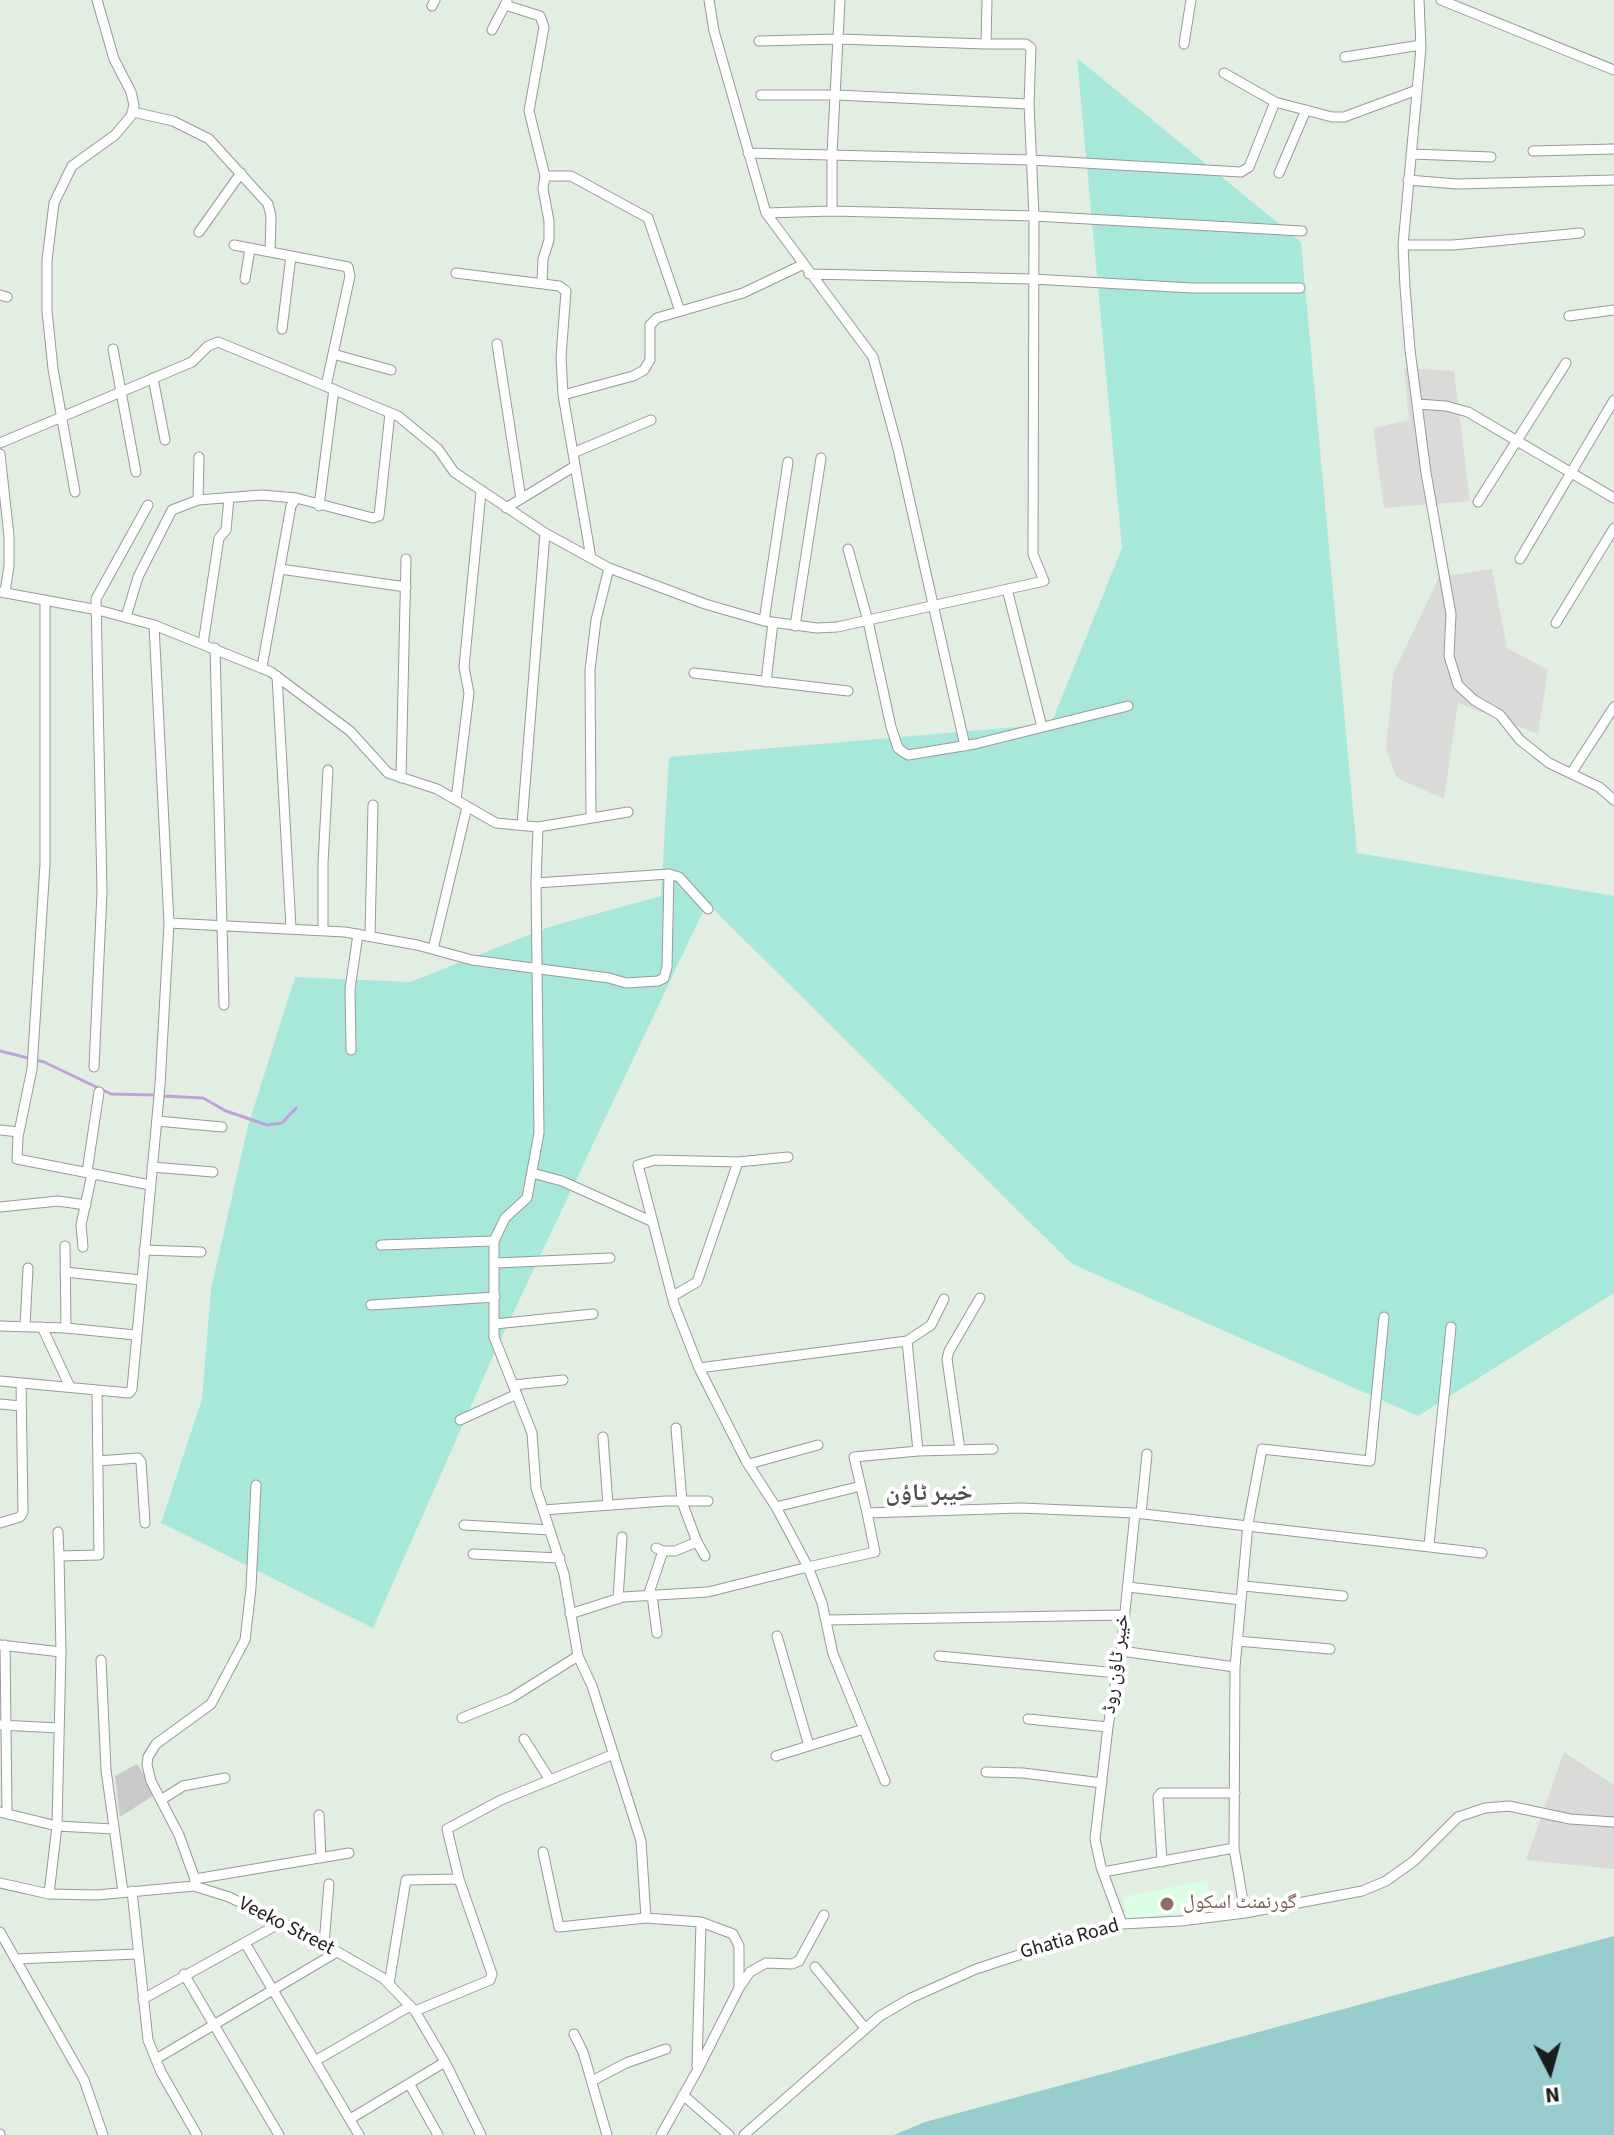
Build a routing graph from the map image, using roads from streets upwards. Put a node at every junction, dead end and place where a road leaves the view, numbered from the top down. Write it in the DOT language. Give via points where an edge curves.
graph roads {
  1 [pos="97,0"];
  2 [pos="709,0"];
  3 [pos="840,0"];
  4 [pos="987,0"];
  5 [pos="1191,0"];
  6 [pos="1419,0"];
  7 [pos="1441,0"];
  8 [pos="507,2"];
  9 [pos="492,30"];
  10 [pos="838,39"];
  11 [pos="759,41"];
  12 [pos="986,44"];
  13 [pos="1184,44"];
  14 [pos="1421,45"];
  15 [pos="1345,57"];
  16 [pos="1614,70"];
  17 [pos="1224,73"];
  18 [pos="1417,90"];
  19 [pos="761,95"];
  20 [pos="836,95"];
  21 [pos="1275,102"];
  22 [pos="1029,104"];
  23 [pos="1306,110"];
  24 [pos="133,112"];
  25 [pos="1614,149"];
  26 [pos="1533,151"];
  27 [pos="748,153"];
  28 [pos="832,154"];
  29 [pos="1411,154"];
  30 [pos="1491,157"];
  31 [pos="1031,160"];
  32 [pos="241,173"];
  33 [pos="1279,173"];
  34 [pos="545,176"];
  35 [pos="1408,180"];
  36 [pos="1614,180"];
  37 [pos="832,211"];
  38 [pos="766,213"];
  39 [pos="1034,216"];
  40 [pos="1302,231"];
  41 [pos="199,232"];
  42 [pos="1580,233"];
  43 [pos="234,245"];
  44 [pos="1403,245"];
  45 [pos="250,249"];
  46 [pos="270,252"];
  47 [pos="291,256"];
  48 [pos="802,265"];
  49 [pos="456,273"];
  50 [pos="809,274"];
  51 [pos="245,279"];
  52 [pos="1033,279"];
  53 [pos="542,283"];
  54 [pos="1300,288"];
  55 [pos="1614,310"];
  56 [pos="680,311"];
  57 [pos="1569,316"];
  58 [pos="282,329"];
  59 [pos="497,344"];
  60 [pos="113,349"];
  61 [pos="333,354"];
  62 [pos="1566,363"];
  63 [pos="391,370"];
  64 [pos="153,378"];
  65 [pos="330,387"];
  66 [pos="120,392"];
  67 [pos="563,395"];
  68 [pos="1614,400"];
  69 [pos="1417,404"];
  70 [pos="390,413"];
  71 [pos="62,416"];
  72 [pos="651,420"];
  73 [pos="165,440"];
  74 [pos="1517,441"];
  75 [pos="0,443"];
  76 [pos="573,453"];
  77 [pos="0,454"];
  78 [pos="199,457"];
  79 [pos="821,458"];
  80 [pos="788,462"];
  81 [pos="575,466"];
  82 [pos="136,472"];
  83 [pos="1572,473"];
  84 [pos="75,492"];
  85 [pos="481,492"];
  86 [pos="229,498"];
  87 [pos="296,498"];
  88 [pos="1614,498"];
  89 [pos="521,499"];
  90 [pos="198,500"];
  91 [pos="1478,502"];
  92 [pos="148,505"];
  93 [pos="319,506"];
  94 [pos="506,508"];
  95 [pos="4,514"];
  96 [pos="1614,528"];
  97 [pos="545,533"];
  98 [pos="848,549"];
  99 [pos="591,558"];
  100 [pos="406,559"];
  101 [pos="1520,559"];
  102 [pos="609,568"];
  103 [pos="280,569"];
  104 [pos="406,587"];
  105 [pos="1007,589"];
  106 [pos="2,592"];
  107 [pos="45,600"];
  108 [pos="932,606"];
  109 [pos="98,610"];
  110 [pos="126,617"];
  111 [pos="868,621"];
  112 [pos="769,622"];
  113 [pos="1556,623"];
  114 [pos="154,625"];
  115 [pos="795,626"];
  116 [pos="203,644"];
  117 [pos="215,648"];
  118 [pos="262,667"];
  119 [pos="694,673"];
  120 [pos="277,676"];
  121 [pos="766,682"];
  122 [pos="848,691"];
  123 [pos="1128,706"];
  124 [pos="1614,707"];
  125 [pos="1042,727"];
  126 [pos="965,746"];
  127 [pos="328,770"];
  128 [pos="1572,772"];
  129 [pos="401,778"];
  130 [pos="456,800"];
  131 [pos="1614,800"];
  132 [pos="373,805"];
  133 [pos="467,807"];
  134 [pos="628,812"];
  135 [pos="591,817"];
  136 [pos="522,824"];
  137 [pos="538,827"];
  138 [pos="669,874"];
  139 [pos="536,883"];
  140 [pos="708,909"];
  141 [pos="169,923"];
  142 [pos="224,926"];
  143 [pos="291,928"];
  144 [pos="323,931"];
  145 [pos="358,934"];
  146 [pos="370,936"];
  147 [pos="433,949"];
  148 [pos="538,968"];
  149 [pos="224,1005"];
  150 [pos="351,1050"];
  151 [pos="94,1067"];
  152 [pos="99,1092"];
  153 [pos="157,1121"];
  154 [pos="222,1127"];
  155 [pos="0,1130"];
  156 [pos="19,1132"];
  157 [pos="788,1157"];
  158 [pos="738,1162"];
  159 [pos="152,1167"];
  160 [pos="213,1172"];
  161 [pos="90,1173"];
  162 [pos="532,1173"];
  163 [pos="150,1185"];
  164 [pos="86,1205"];
  165 [pos="0,1207"];
  166 [pos="653,1222"];
  167 [pos="494,1241"];
  168 [pos="381,1245"];
  169 [pos="65,1246"];
  170 [pos="83,1247"];
  171 [pos="144,1250"];
  172 [pos="201,1252"];
  173 [pos="610,1258"];
  174 [pos="495,1263"];
  175 [pos="28,1268"];
  176 [pos="65,1272"];
  177 [pos="141,1280"];
  178 [pos="673,1296"];
  179 [pos="495,1297"];
  180 [pos="980,1298"];
  181 [pos="944,1299"];
  182 [pos="371,1305"];
  183 [pos="593,1314"];
  184 [pos="1384,1317"];
  185 [pos="495,1324"];
  186 [pos="0,1326"];
  187 [pos="25,1326"];
  188 [pos="42,1327"];
  189 [pos="1451,1327"];
  190 [pos="66,1328"];
  191 [pos="135,1335"];
  192 [pos="907,1341"];
  193 [pos="699,1368"];
  194 [pos="563,1380"];
  195 [pos="0,1381"];
  196 [pos="21,1383"];
  197 [pos="70,1387"];
  198 [pos="515,1389"];
  199 [pos="97,1391"];
  200 [pos="0,1404"];
  201 [pos="21,1406"];
  202 [pos="460,1420"];
  203 [pos="676,1428"];
  204 [pos="603,1437"];
  205 [pos="818,1445"];
  206 [pos="993,1449"];
  207 [pos="960,1450"];
  208 [pos="918,1451"];
  209 [pos="1147,1454"];
  210 [pos="98,1461"];
  211 [pos="749,1464"];
  212 [pos="256,1485"];
  213 [pos="861,1486"];
  214 [pos="708,1501"];
  215 [pos="682,1502"];
  216 [pos="608,1505"];
  217 [pos="776,1507"];
  218 [pos="543,1510"];
  219 [pos="867,1513"];
  220 [pos="1138,1513"];
  221 [pos="0,1523"];
  222 [pos="145,1523"];
  223 [pos="1248,1524"];
  224 [pos="464,1525"];
  225 [pos="550,1530"];
  226 [pos="58,1532"];
  227 [pos="622,1537"];
  228 [pos="697,1542"];
  229 [pos="1429,1545"];
  230 [pos="1482,1553"];
  231 [pos="473,1554"];
  232 [pos="59,1556"];
  233 [pos="705,1556"];
  234 [pos="560,1558"];
  235 [pos="808,1567"];
  236 [pos="1244,1586"];
  237 [pos="1128,1587"];
  238 [pos="650,1595"];
  239 [pos="1343,1596"];
  240 [pos="618,1599"];
  241 [pos="1241,1600"];
  242 [pos="570,1614"];
  243 [pos="1125,1615"];
  244 [pos="826,1620"];
  245 [pos="657,1633"];
  246 [pos="777,1636"];
  247 [pos="1237,1641"];
  248 [pos="2,1645"];
  249 [pos="1330,1649"];
  250 [pos="1121,1651"];
  251 [pos="61,1652"];
  252 [pos="578,1656"];
  253 [pos="939,1656"];
  254 [pos="101,1660"];
  255 [pos="1235,1667"];
  256 [pos="1117,1673"];
  257 [pos="462,1718"];
  258 [pos="1028,1719"];
  259 [pos="2,1725"];
  260 [pos="1108,1727"];
  261 [pos="59,1728"];
  262 [pos="864,1729"];
  263 [pos="524,1739"];
  264 [pos="809,1746"];
  265 [pos="614,1754"];
  266 [pos="776,1756"];
  267 [pos="986,1772"];
  268 [pos="225,1778"];
  269 [pos="550,1780"];
  270 [pos="885,1781"];
  271 [pos="1102,1783"];
  272 [pos="1235,1793"];
  273 [pos="161,1800"];
  274 [pos="4,1812"];
  275 [pos="319,1815"];
  276 [pos="1614,1822"];
  277 [pos="57,1826"];
  278 [pos="113,1829"];
  279 [pos="1234,1848"];
  280 [pos="543,1852"];
  281 [pos="349,1853"];
  282 [pos="321,1858"];
  283 [pos="1162,1862"];
  284 [pos="1103,1872"];
  285 [pos="459,1879"];
  286 [pos="0,1883"];
  287 [pos="194,1883"];
  288 [pos="329,1884"];
  289 [pos="127,1891"];
  290 [pos="49,1894"];
  291 [pos="1245,1913"];
  292 [pos="824,1915"];
  293 [pos="646,1918"];
  294 [pos="282,1922"];
  295 [pos="701,1922"];
  296 [pos="1122,1924"];
  297 [pos="0,1932"];
  298 [pos="245,1943"];
  299 [pos="324,1944"];
  300 [pos="337,1952"];
  301 [pos="138,1954"];
  302 [pos="15,1959"];
  303 [pos="815,1967"];
  304 [pos="184,1974"];
  305 [pos="389,1984"];
  306 [pos="739,1988"];
  307 [pos="274,1991"];
  308 [pos="143,1999"];
  309 [pos="412,2009"];
  310 [pos="214,2024"];
  311 [pos="865,2028"];
  312 [pos="574,2034"];
  313 [pos="666,2049"];
  314 [pos="156,2059"];
  315 [pos="315,2061"];
  316 [pos="445,2062"];
  317 [pos="697,2071"];
  318 [pos="592,2081"];
  319 [pos="410,2085"];
  320 [pos="683,2095"];
  321 [pos="350,2119"];
  322 [pos="103,2135"];
  323 [pos="197,2135"];
  324 [pos="279,2135"];
  325 [pos="359,2135"];
  326 [pos="438,2135"];
  327 [pos="481,2135"];
  328 [pos="607,2135"];
  329 [pos="661,2135"];
  330 [pos="729,2135"];
  331 [pos="744,2135"];
  1 -- 24 [label="street" via="114,59 131,92"];
  2 -- 27 [label="street"];
  3 -- 10 [label="street"];
  4 -- 12 [label="street"];
  5 -- 13 [label="street"];
  6 -- 14 [label="street"];
  7 -- 16 [label="street"];
  8 -- 9 [label="street"];
  8 -- 34 [label="street" via="543,20 529,111"];
  10 -- 11 [label="street"];
  10 -- 12 [label="street"];
  10 -- 20 [label="street"];
  12 -- 22 [label="street" via="1031,48"];
  14 -- 15 [label="street"];
  14 -- 18 [label="street"];
  17 -- 21 [label="street"];
  18 -- 23 [label="street" via="1344,117"];
  18 -- 29 [label="street"];
  19 -- 20 [label="street"];
  20 -- 22 [label="street"];
  20 -- 28 [label="street"];
  21 -- 23 [label="street"];
  21 -- 31 [label="street" via="1249,167 1241,172"];
  22 -- 31 [label="street"];
  23 -- 33 [label="street"];
  24 -- 32 [label="street" via="190,127"];
  24 -- 71 [label="street" via="115,135 72,166 54,203 46,295"];
  25 -- 26 [label="street"];
  27 -- 28 [label="street"];
  27 -- 38 [label="street"];
  28 -- 31 [label="street"];
  28 -- 37 [label="street"];
  29 -- 30 [label="street"];
  29 -- 35 [label="street"];
  31 -- 39 [label="street"];
  32 -- 41 [label="street"];
  32 -- 46 [label="street" via="268,204"];
  34 -- 53 [label="street" via="549,240"];
  34 -- 56 [label="street" via="571,176 648,218"];
  35 -- 36 [label="street"];
  35 -- 44 [label="street"];
  37 -- 38 [label="street"];
  37 -- 39 [label="street"];
  38 -- 48 [label="street"];
  39 -- 40 [label="street"];
  39 -- 52 [label="street"];
  42 -- 44 [label="street"];
  43 -- 45 [label="street"];
  44 -- 69 [label="street"];
  45 -- 46 [label="street"];
  45 -- 51 [label="street"];
  46 -- 47 [label="street"];
  47 -- 58 [label="street"];
  47 -- 61 [label="street" via="348,267"];
  48 -- 50 [label="street"];
  48 -- 56 [label="street" via="743,293"];
  49 -- 53 [label="street"];
  50 -- 52 [label="street"];
  50 -- 108 [label="street" via="873,357"];
  52 -- 54 [label="street"];
  52 -- 105 [label="street" via="1033,554 1044,581"];
  53 -- 67 [label="street" via="566,291"];
  55 -- 57 [label="street"];
  56 -- 67 [label="street" via="650,325 650,360 644,370"];
  59 -- 89 [label="street"];
  60 -- 66 [label="street"];
  61 -- 63 [label="street"];
  61 -- 65 [label="street"];
  62 -- 74 [label="street"];
  64 -- 65 [label="street" via="192,362 218,342"];
  64 -- 66 [label="street"];
  64 -- 73 [label="street"];
  65 -- 70 [label="street"];
  65 -- 93 [label="street"];
  66 -- 71 [label="street"];
  66 -- 82 [label="street"];
  67 -- 76 [label="street"];
  68 -- 83 [label="street"];
  69 -- 74 [label="street" via="1468,412"];
  69 -- 128 [label="street" via="1451,614 1449,656 1458,685 1500,715 1549,763"];
  70 -- 85 [label="street" via="438,449 454,472"];
  70 -- 93 [label="street" via="379,516"];
  71 -- 75 [label="street"];
  71 -- 84 [label="street"];
  72 -- 76 [label="street"];
  74 -- 83 [label="street"];
  74 -- 91 [label="street"];
  76 -- 81 [label="street"];
  77 -- 95 [label="street"];
  78 -- 90 [label="street"];
  79 -- 115 [label="street"];
  80 -- 112 [label="street"];
  81 -- 89 [label="street"];
  81 -- 99 [label="street"];
  83 -- 88 [label="street"];
  83 -- 101 [label="street"];
  85 -- 94 [label="street"];
  85 -- 130 [label="street" via="464,667 469,693"];
  86 -- 87 [label="street"];
  86 -- 90 [label="street"];
  86 -- 116 [label="street"];
  87 -- 93 [label="street"];
  87 -- 103 [label="street"];
  89 -- 94 [label="street"];
  90 -- 110 [label="street" via="172,510 138,577"];
  92 -- 109 [label="street" via="96,599"];
  94 -- 97 [label="street"];
  95 -- 106 [label="street" via="9,566"];
  96 -- 113 [label="street"];
  97 -- 99 [label="street"];
  97 -- 136 [label="street"];
  98 -- 111 [label="street"];
  99 -- 102 [label="street"];
  100 -- 104 [label="street"];
  102 -- 112 [label="street"];
  102 -- 135 [label="street" via="590,670"];
  103 -- 104 [label="street"];
  103 -- 118 [label="street"];
  104 -- 129 [label="street"];
  105 -- 108 [label="street"];
  105 -- 125 [label="street"];
  106 -- 107 [label="street"];
  107 -- 109 [label="street"];
  107 -- 156 [label="street" via="45,864 32,1069"];
  108 -- 111 [label="street"];
  108 -- 126 [label="street"];
  109 -- 110 [label="street"];
  109 -- 151 [label="street" via="102,892"];
  110 -- 114 [label="street"];
  111 -- 115 [label="street"];
  111 -- 126 [label="street" via="898,748 908,755"];
  112 -- 115 [label="street"];
  112 -- 121 [label="street"];
  114 -- 116 [label="street"];
  114 -- 141 [label="street"];
  116 -- 117 [label="street"];
  117 -- 118 [label="street"];
  117 -- 142 [label="street"];
  118 -- 120 [label="street"];
  119 -- 121 [label="street"];
  120 -- 129 [label="street" via="350,731 388,773"];
  120 -- 143 [label="street"];
  121 -- 122 [label="street"];
  123 -- 125 [label="street"];
  124 -- 128 [label="street"];
  125 -- 126 [label="street"];
  127 -- 144 [label="street"];
  128 -- 131 [label="street"];
  129 -- 130 [label="street"];
  130 -- 133 [label="street"];
  132 -- 146 [label="street"];
  133 -- 136 [label="street" via="496,823"];
  133 -- 147 [label="street"];
  134 -- 135 [label="street"];
  135 -- 137 [label="street"];
  136 -- 137 [label="street"];
  137 -- 139 [label="street"];
  138 -- 139 [label="street"];
  138 -- 140 [label="street" via="679,877"];
  138 -- 148 [label="street" via="664,978 626,983"];
  139 -- 148 [label="street"];
  141 -- 142 [label="street"];
  141 -- 153 [label="street"];
  142 -- 143 [label="street"];
  142 -- 149 [label="street"];
  143 -- 144 [label="street"];
  144 -- 145 [label="street"];
  145 -- 146 [label="street"];
  145 -- 150 [label="street" via="351,979"];
  146 -- 147 [label="street"];
  147 -- 148 [label="street"];
  148 -- 162 [label="street" via="539,1133"];
  152 -- 161 [label="street"];
  153 -- 154 [label="street"];
  153 -- 159 [label="street"];
  155 -- 156 [label="street"];
  156 -- 161 [label="street" via="17,1159"];
  157 -- 158 [label="street"];
  158 -- 166 [label="street" via="655,1160 638,1165"];
  158 -- 178 [label="street" via="697,1282"];
  159 -- 160 [label="street"];
  159 -- 163 [label="street"];
  161 -- 163 [label="street"];
  161 -- 164 [label="street"];
  162 -- 166 [label="street"];
  162 -- 167 [label="street" via="527,1198 505,1218"];
  163 -- 171 [label="street"];
  164 -- 165 [label="street" via="58,1201"];
  164 -- 170 [label="street"];
  166 -- 178 [label="street"];
  167 -- 168 [label="street"];
  167 -- 174 [label="street"];
  169 -- 176 [label="street"];
  171 -- 172 [label="street"];
  171 -- 177 [label="street"];
  173 -- 174 [label="street"];
  174 -- 179 [label="street"];
  175 -- 187 [label="street"];
  176 -- 177 [label="street"];
  176 -- 190 [label="street"];
  177 -- 191 [label="street"];
  178 -- 193 [label="street"];
  179 -- 182 [label="street"];
  179 -- 185 [label="street"];
  180 -- 207 [label="street" via="947,1359"];
  181 -- 192 [label="street" via="931,1325"];
  183 -- 185 [label="street"];
  184 -- 223 [label="street" via="1370,1461 1262,1449"];
  185 -- 198 [label="street" via="494,1337"];
  186 -- 187 [label="street"];
  187 -- 188 [label="street"];
  188 -- 190 [label="street"];
  188 -- 197 [label="street"];
  189 -- 229 [label="street"];
  190 -- 191 [label="street"];
  191 -- 199 [label="street" via="132,1389"];
  192 -- 193 [label="street"];
  192 -- 208 [label="street"];
  193 -- 211 [label="street"];
  194 -- 198 [label="street"];
  195 -- 196 [label="street"];
  196 -- 197 [label="street"];
  196 -- 201 [label="street"];
  197 -- 199 [label="street"];
  198 -- 202 [label="street"];
  198 -- 218 [label="street" via="532,1433"];
  199 -- 210 [label="street"];
  200 -- 201 [label="street"];
  201 -- 221 [label="street" via="23,1512"];
  203 -- 215 [label="street"];
  204 -- 216 [label="street"];
  205 -- 211 [label="street"];
  206 -- 207 [label="street"];
  207 -- 208 [label="street"];
  208 -- 213 [label="street" via="854,1457"];
  209 -- 220 [label="street, خیبر ٹاؤن روڈ"];
  210 -- 222 [label="street" via="138,1458"];
  210 -- 232 [label="street" via="99,1555"];
  211 -- 217 [label="street"];
  212 -- 273 [label="street" via="245,1640 211,1704 152,1749 147,1765"];
  213 -- 217 [label="street"];
  213 -- 219 [label="street"];
  214 -- 215 [label="street"];
  215 -- 216 [label="street"];
  215 -- 228 [label="street"];
  216 -- 218 [label="street"];
  217 -- 235 [label="street"];
  218 -- 225 [label="street"];
  219 -- 220 [label="street" via="1021,1508"];
  219 -- 235 [label="street" via="875,1552"];
  220 -- 223 [label="street"];
  220 -- 237 [label="street, خیبر ٹاؤن روڈ"];
  223 -- 229 [label="street"];
  223 -- 236 [label="street"];
  224 -- 225 [label="street"];
  225 -- 234 [label="street"];
  226 -- 232 [label="street"];
  227 -- 240 [label="street"];
  228 -- 233 [label="street"];
  228 -- 238 [label="street" via="682,1550 659,1549"];
  229 -- 230 [label="street"];
  231 -- 234 [label="street"];
  232 -- 251 [label="street"];
  234 -- 242 [label="street"];
  235 -- 238 [label="street" via="708,1592"];
  235 -- 244 [label="street"];
  236 -- 239 [label="street"];
  236 -- 241 [label="street"];
  237 -- 241 [label="street"];
  237 -- 243 [label="street, خیبر ٹاؤن روڈ"];
  238 -- 240 [label="street"];
  238 -- 245 [label="street"];
  240 -- 242 [label="street"];
  241 -- 247 [label="street"];
  242 -- 252 [label="street"];
  243 -- 244 [label="street"];
  243 -- 250 [label="street, خیبر ٹاؤن روڈ"];
  244 -- 262 [label="street" via="833,1654"];
  246 -- 264 [label="street"];
  247 -- 249 [label="street"];
  247 -- 255 [label="street"];
  248 -- 251 [label="street"];
  248 -- 259 [label="street"];
  250 -- 255 [label="street"];
  250 -- 256 [label="street, خیبر ٹاؤن روڈ"];
  251 -- 261 [label="street"];
  252 -- 257 [label="street" via="511,1698"];
  252 -- 265 [label="street"];
  253 -- 256 [label="street"];
  254 -- 278 [label="street"];
  255 -- 272 [label="street"];
  256 -- 260 [label="street, خیبر ٹاؤن روڈ"];
  258 -- 260 [label="street"];
  259 -- 261 [label="street"];
  259 -- 274 [label="street"];
  260 -- 271 [label="street, خیبر ٹاؤن روڈ"];
  261 -- 277 [label="street"];
  262 -- 264 [label="street"];
  262 -- 270 [label="street"];
  263 -- 269 [label="street"];
  264 -- 266 [label="street"];
  265 -- 269 [label="street"];
  265 -- 293 [label="street" via="641,1841"];
  267 -- 271 [label="street"];
  268 -- 273 [label="street" via="183,1786"];
  269 -- 285 [label="street" via="447,1829"];
  271 -- 284 [label="street, خیبر ٹاؤن روڈ" via="1095,1839"];
  272 -- 279 [label="street"];
  272 -- 283 [label="street" via="1161,1793"];
  273 -- 287 [label="street"];
  274 -- 277 [label="street"];
  275 -- 282 [label="street"];
  276 -- 291 [label="street, Ghatia Road" via="1509,1806 1485,1808 1458,1817 1386,1881 1362,1891"];
  277 -- 278 [label="street"];
  277 -- 290 [label="street"];
  278 -- 289 [label="street"];
  279 -- 283 [label="street"];
  279 -- 291 [label="street"];
  280 -- 293 [label="street" via="559,1927"];
  281 -- 282 [label="street"];
  282 -- 287 [label="street"];
  283 -- 284 [label="street"];
  284 -- 296 [label="street, خیبر ٹاؤن روڈ"];
  285 -- 305 [label="street" via="406,1880"];
  285 -- 309 [label="street" via="490,1980"];
  286 -- 290 [label="street, Veeko Street"];
  287 -- 289 [label="street, Veeko Street"];
  287 -- 294 [label="street, Veeko Street"];
  288 -- 299 [label="street"];
  289 -- 290 [label="street, Veeko Street"];
  289 -- 301 [label="street"];
  291 -- 296 [label="street, Ghatia Road"];
  292 -- 306 [label="street" via="799,1961 766,1963 750,1972"];
  293 -- 295 [label="street"];
  294 -- 298 [label="street"];
  294 -- 299 [label="street, Veeko Street"];
  295 -- 306 [label="street" via="733,1934 739,1946"];
  295 -- 317 [label="street"];
  296 -- 311 [label="street, Ghatia Road" via="976,1969 911,1998"];
  297 -- 302 [label="street"];
  298 -- 304 [label="street"];
  298 -- 307 [label="street"];
  299 -- 300 [label="street, Veeko Street"];
  300 -- 305 [label="street, Veeko Street"];
  300 -- 307 [label="street"];
  301 -- 302 [label="street"];
  301 -- 308 [label="street"];
  302 -- 322 [label="street" via="84,2080"];
  303 -- 311 [label="street"];
  304 -- 308 [label="street"];
  304 -- 310 [label="street"];
  305 -- 309 [label="street, Veeko Street"];
  306 -- 317 [label="street"];
  307 -- 310 [label="street"];
  307 -- 315 [label="street"];
  308 -- 314 [label="street"];
  309 -- 315 [label="street"];
  309 -- 316 [label="street, Veeko Street"];
  310 -- 314 [label="street"];
  310 -- 324 [label="street"];
  311 -- 331 [label="street, Ghatia Road"];
  312 -- 318 [label="street"];
  313 -- 318 [label="street"];
  314 -- 323 [label="street"];
  315 -- 321 [label="street"];
  316 -- 319 [label="street"];
  316 -- 327 [label="street, Veeko Street"];
  317 -- 320 [label="street"];
  318 -- 328 [label="street"];
  319 -- 321 [label="street"];
  319 -- 326 [label="street"];
  320 -- 329 [label="street"];
  320 -- 330 [label="street"];
  321 -- 325 [label="street"];
}
